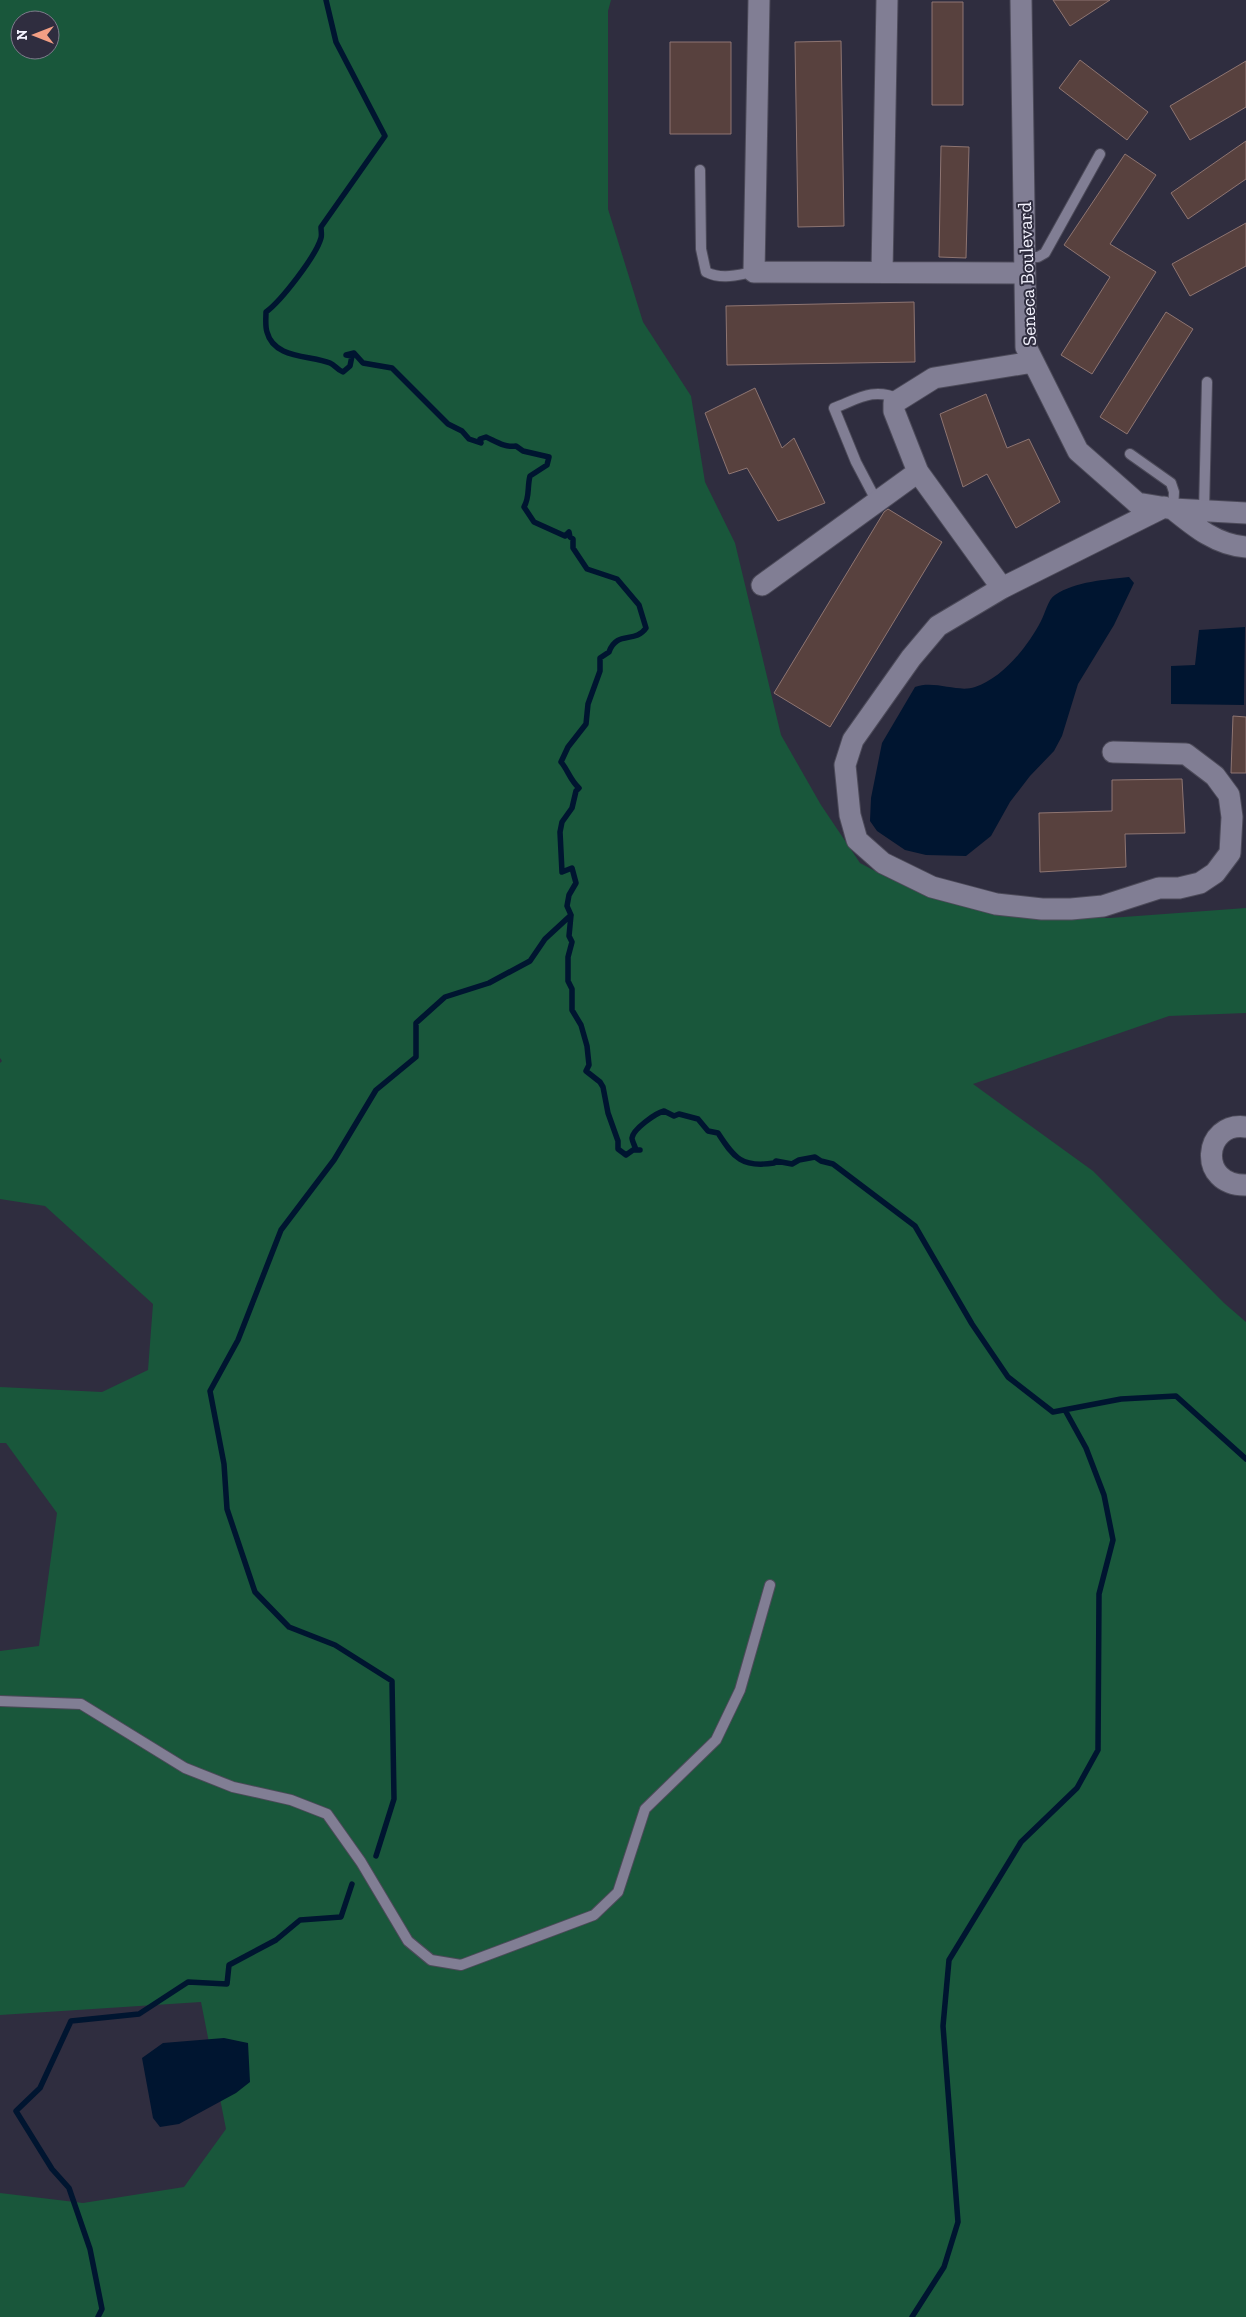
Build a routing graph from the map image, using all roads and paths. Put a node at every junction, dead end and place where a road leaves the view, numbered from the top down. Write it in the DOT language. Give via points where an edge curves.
graph roads {
  1 [pos="759,0"];
  2 [pos="887,0"];
  3 [pos="1021,0"];
  4 [pos="1100,154"];
  5 [pos="700,170"];
  6 [pos="1025,265"];
  7 [pos="754,272"];
  8 [pos="882,272"];
  9 [pos="1033,362"];
  10 [pos="1207,382"];
  11 [pos="899,399"];
  12 [pos="1130,454"];
  13 [pos="918,472"];
  14 [pos="878,502"];
  15 [pos="1168,508"];
  16 [pos="1204,511"];
  17 [pos="1246,513"];
  18 [pos="1203,533"];
  19 [pos="1246,547"];
  20 [pos="762,585"];
  21 [pos="1002,588"];
  22 [pos="1113,752"];
  23 [pos="1246,1127"];
  24 [pos="1246,1185"];
  25 [pos="770,1585"];
  26 [pos="0,1701"];
  1 -- 7 [label="street"];
  2 -- 8 [label="street"];
  3 -- 6 [label="street, Seneca Boulevard"];
  4 -- 6 [label="lane" via="1045,253"];
  5 -- 7 [label="lane" via="701,249 706,272 723,277"];
  6 -- 8 [label="street"];
  6 -- 9 [label="street, Seneca Boulevard" via="1026,347"];
  7 -- 8 [label="street"];
  9 -- 11 [label="street" via="934,378"];
  9 -- 15 [label="street, Seneca Boulevard" via="1078,451 1137,503"];
  10 -- 16 [label="lane"];
  11 -- 13 [label="street" via="894,403 894,411"];
  11 -- 14 [label="lane" via="876,393 834,408 856,462"];
  12 -- 15 [label="lane" via="1171,483 1174,492"];
  13 -- 14 [label="street"];
  13 -- 21 [label="street"];
  14 -- 20 [label="street"];
  15 -- 16 [label="street, Seneca Boulevard"];
  15 -- 18 [label="street, Seneca Boulevard"];
  15 -- 21 [label="street"];
  16 -- 17 [label="street, Seneca Boulevard"];
  16 -- 18 [label="lane"];
  18 -- 19 [label="street, Seneca Boulevard"];
  21 -- 22 [label="street" via="938,626 911,658 853,740 845,765 850,815 857,840 883,863 932,887 996,904 1042,909 1103,906 1159,888 1200,883 1215,873 1230,853 1232,817 1229,795 1215,776 1186,754"];
  23 -- 24 [label="street" via="1230,1128 1221,1133 1211,1150 1211,1160 1219,1177 1227,1182"];
  25 -- 26 [label="lane" via="740,1690 716,1740 645,1809 618,1892 594,1915 461,1965 431,1960 408,1942 361,1862 327,1814 291,1800 233,1787 185,1768 80,1704"];
}
